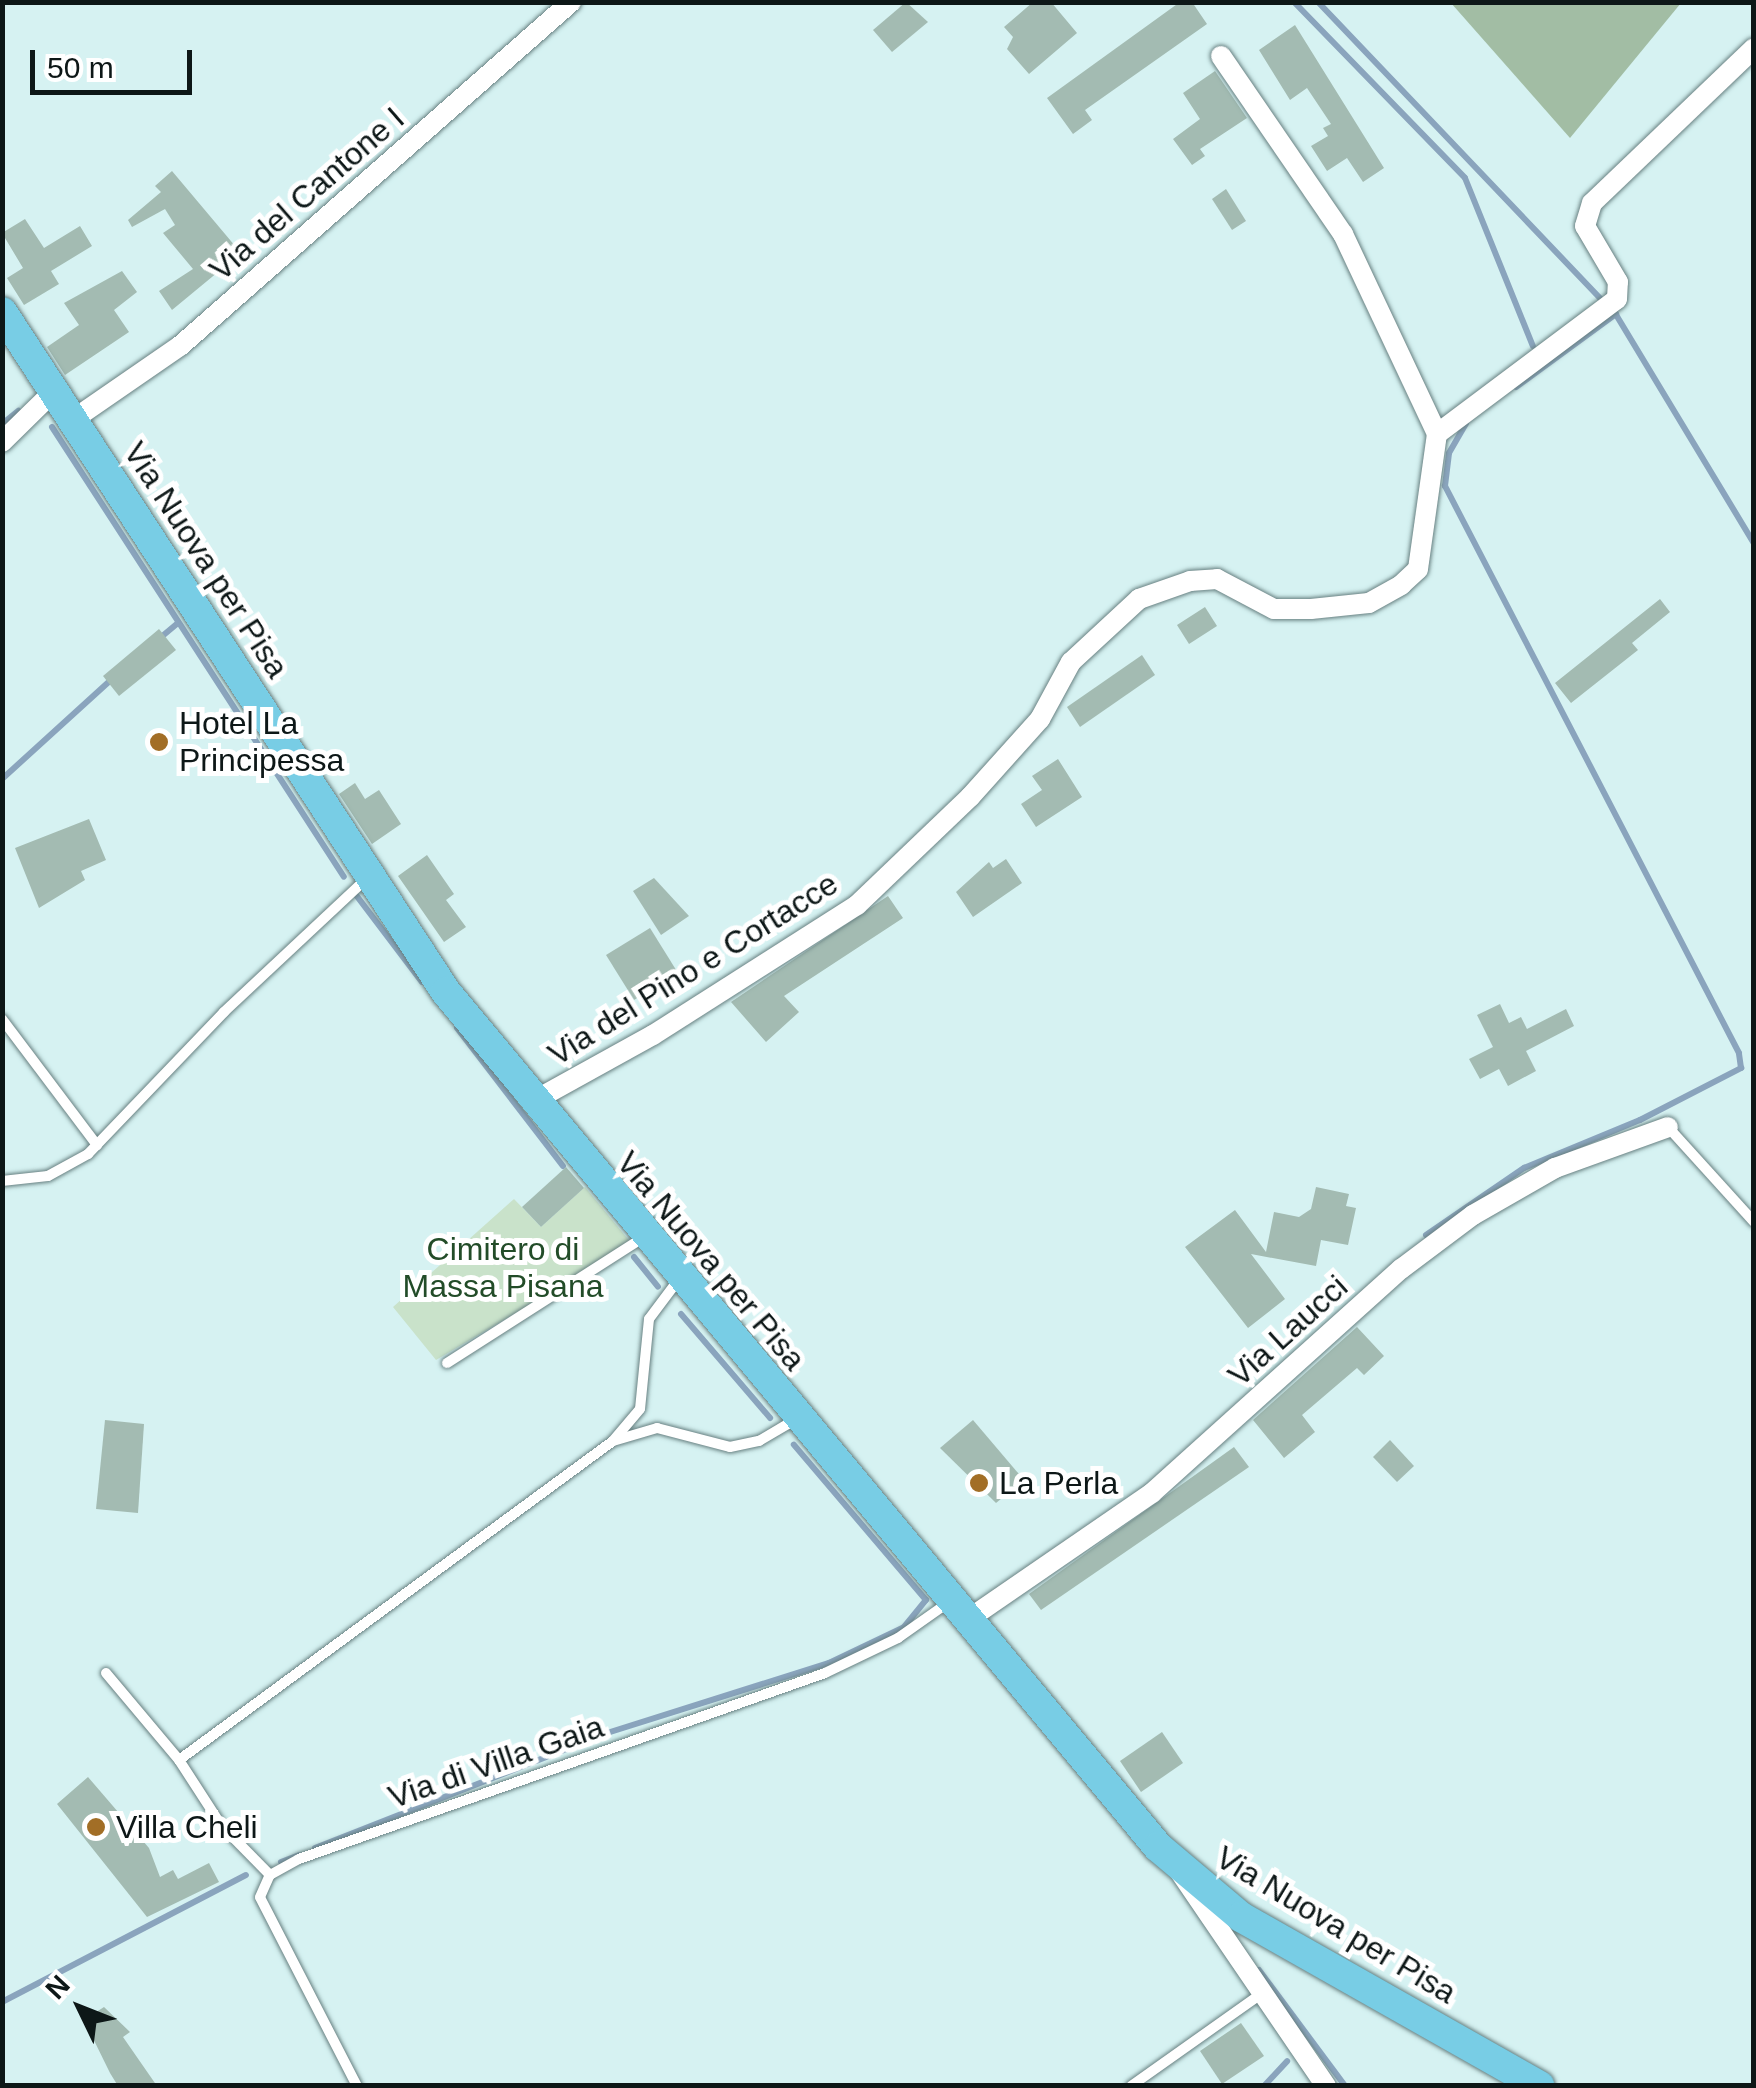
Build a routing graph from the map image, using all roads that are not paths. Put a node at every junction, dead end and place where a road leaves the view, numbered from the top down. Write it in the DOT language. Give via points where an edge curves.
graph roads {
  1 [pos="571,2"];
  2 [pos="1754,48"];
  3 [pos="1221,56"];
  4 [pos="2,312"];
  5 [pos="54,391"];
  6 [pos="74,419"];
  7 [pos="1437,434"];
  8 [pos="2,442"];
  9 [pos="368,877"];
  10 [pos="2,1019"];
  11 [pos="532,1102"];
  12 [pos="1668,1127"];
  13 [pos="97,1145"];
  14 [pos="2,1181"];
  15 [pos="1754,1222"];
  16 [pos="645,1237"];
  17 [pos="680,1278"];
  18 [pos="446,1363"];
  19 [pos="798,1418"];
  20 [pos="613,1442"];
  21 [pos="962,1608"];
  22 [pos="106,1673"];
  23 [pos="179,1760"];
  24 [pos="1176,1866"];
  25 [pos="270,1875"];
  26 [pos="1261,1994"];
  27 [pos="357,2086"];
  28 [pos="1131,2086"];
  29 [pos="1326,2086"];
  30 [pos="1540,2086"];
  1 -- 6 [label="street, Via del Cantone I" via="180,346"];
  2 -- 7 [label="street" via="1592,203 1586,226 1618,282 1611,306"];
  3 -- 7 [label="street" via="1343,234"];
  4 -- 5 [label="main road, Via Nuova per Pisa"];
  5 -- 6 [label="main road, Via Nuova per Pisa"];
  5 -- 8 [label="street"];
  6 -- 9 [label="main road, Via Nuova per Pisa"];
  7 -- 11 [label="street, Via del Pino e Cortacce" via="1418,570 1401,586 1369,603 1310,609 1274,609 1217,579 1139,599 1071,662 1040,719 970,797 858,905 654,1035"];
  9 -- 11 [label="main road, Via Nuova per Pisa"];
  9 -- 13 [label="lane" via="224,1012"];
  10 -- 13 [label="lane"];
  11 -- 16 [label="main road, Via Nuova per Pisa"];
  12 -- 15 [label="lane"];
  12 -- 21 [label="street, Via Laucci" via="1555,1168 1472,1215 1401,1268 1152,1492"];
  13 -- 14 [label="lane" via="48,1176"];
  16 -- 17 [label="main road, Via Nuova per Pisa"];
  16 -- 18 [label="lane"];
  17 -- 19 [label="main road, Via Nuova per Pisa"];
  17 -- 20 [label="lane" via="649,1319 640,1409"];
  19 -- 20 [label="lane" via="759,1441 730,1447 657,1428"];
  19 -- 21 [label="main road, Via Nuova per Pisa"];
  20 -- 23 [label="lane"];
  21 -- 24 [label="main road, Via Nuova per Pisa"];
  21 -- 25 [label="lane, Via di Villa Gaia" via="825,1673 299,1859"];
  22 -- 23 [label="lane"];
  23 -- 25 [label="lane" via="221,1825"];
  24 -- 26 [label="street"];
  24 -- 30 [label="main road, Via Nuova per Pisa" via="1241,1917"];
  25 -- 27 [label="lane" via="260,1898"];
  26 -- 28 [label="lane"];
  26 -- 29 [label="street"];
}
